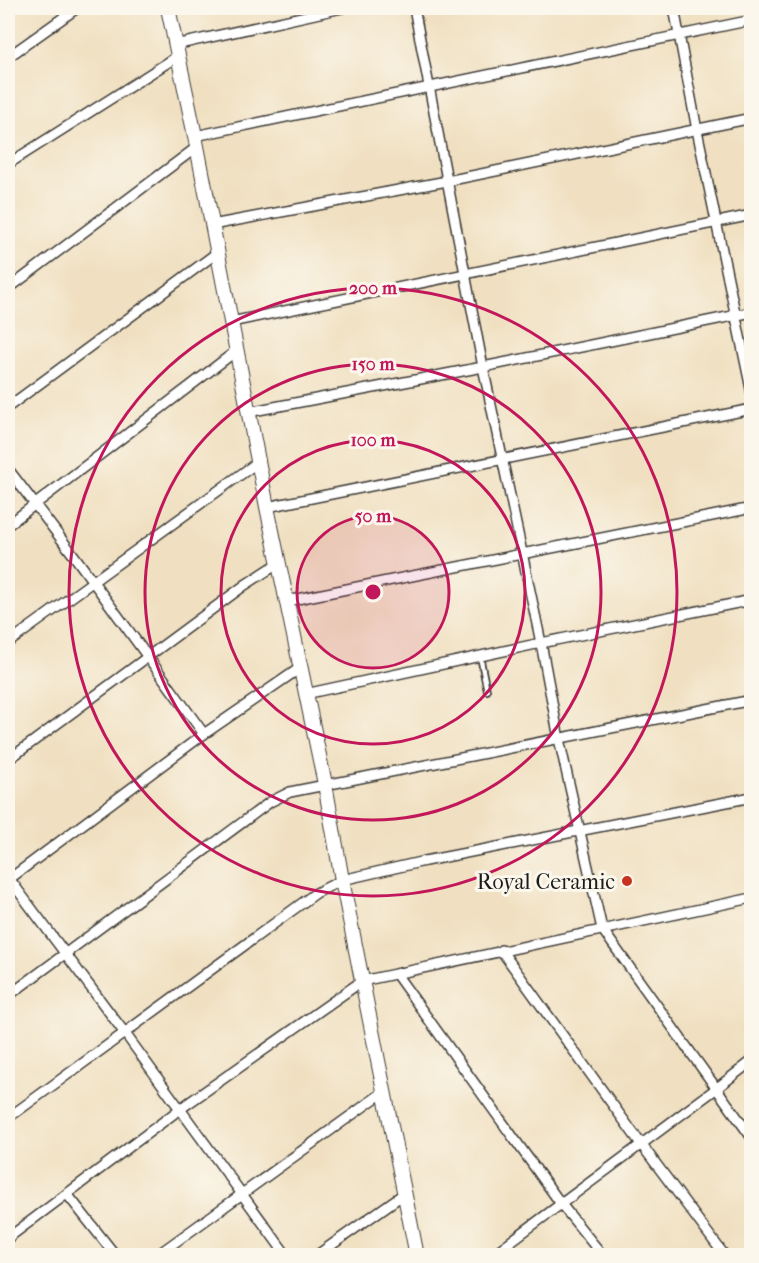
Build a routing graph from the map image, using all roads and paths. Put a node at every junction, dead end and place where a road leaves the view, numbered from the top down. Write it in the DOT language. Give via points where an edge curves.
graph roads {
  1 [pos="76,8"];
  2 [pos="168,8"];
  3 [pos="342,8"];
  4 [pos="414,8"];
  5 [pos="674,8"];
  6 [pos="752,20"];
  7 [pos="679,36"];
  8 [pos="176,50"];
  9 [pos="8,57"];
  10 [pos="429,86"];
  11 [pos="752,118"];
  12 [pos="697,130"];
  13 [pos="196,142"];
  14 [pos="8,163"];
  15 [pos="447,181"];
  16 [pos="752,215"];
  17 [pos="716,222"];
  18 [pos="212,225"];
  19 [pos="218,252"];
  20 [pos="465,274"];
  21 [pos="8,289"];
  22 [pos="752,312"];
  23 [pos="736,316"];
  24 [pos="231,322"];
  25 [pos="236,351"];
  26 [pos="483,368"];
  27 [pos="752,394"];
  28 [pos="8,407"];
  29 [pos="752,409"];
  30 [pos="248,412"];
  31 [pos="502,460"];
  32 [pos="258,462"];
  33 [pos="8,469"];
  34 [pos="34,504"];
  35 [pos="267,507"];
  36 [pos="752,508"];
  37 [pos="8,525"];
  38 [pos="522,555"];
  39 [pos="279,563"];
  40 [pos="92,580"];
  41 [pos="752,600"];
  42 [pos="287,601"];
  43 [pos="8,643"];
  44 [pos="541,643"];
  45 [pos="148,656"];
  46 [pos="480,656"];
  47 [pos="300,668"];
  48 [pos="487,691"];
  49 [pos="305,693"];
  50 [pos="752,700"];
  51 [pos="204,734"];
  52 [pos="559,739"];
  53 [pos="8,760"];
  54 [pos="326,784"];
  55 [pos="752,797"];
  56 [pos="580,831"];
  57 [pos="8,879"];
  58 [pos="342,880"];
  59 [pos="752,898"];
  60 [pos="602,928"];
  61 [pos="501,950"];
  62 [pos="65,953"];
  63 [pos="396,974"];
  64 [pos="362,981"];
  65 [pos="8,996"];
  66 [pos="124,1032"];
  67 [pos="752,1061"];
  68 [pos="717,1089"];
  69 [pos="386,1091"];
  70 [pos="180,1109"];
  71 [pos="8,1118"];
  72 [pos="752,1138"];
  73 [pos="641,1144"];
  74 [pos="242,1193"];
  75 [pos="405,1193"];
  76 [pos="67,1194"];
  77 [pos="561,1204"];
  78 [pos="8,1238"];
  79 [pos="116,1256"];
  80 [pos="156,1256"];
  81 [pos="287,1256"];
  82 [pos="316,1256"];
  83 [pos="417,1256"];
  84 [pos="491,1256"];
  85 [pos="603,1256"];
  86 [pos="725,1256"];
  1 -- 9 [label="street"];
  2 -- 8 [label="street"];
  3 -- 8 [label="street"];
  4 -- 10 [label="street"];
  5 -- 7 [label="street"];
  6 -- 7 [label="street"];
  7 -- 10 [label="street"];
  7 -- 12 [label="street"];
  8 -- 13 [label="street"];
  8 -- 14 [label="street"];
  10 -- 13 [label="street"];
  10 -- 15 [label="street"];
  11 -- 12 [label="street"];
  12 -- 15 [label="street"];
  12 -- 17 [label="street"];
  13 -- 18 [label="street"];
  13 -- 21 [label="street"];
  15 -- 18 [label="street"];
  15 -- 20 [label="street"];
  16 -- 17 [label="street"];
  17 -- 20 [label="street"];
  17 -- 23 [label="street"];
  18 -- 19 [label="street"];
  19 -- 24 [label="street"];
  19 -- 28 [label="street"];
  20 -- 24 [label="street"];
  20 -- 26 [label="street"];
  22 -- 23 [label="street"];
  23 -- 26 [label="street"];
  23 -- 27 [label="street"];
  24 -- 25 [label="street"];
  25 -- 30 [label="street"];
  25 -- 34 [label="street"];
  26 -- 30 [label="street"];
  26 -- 31 [label="street"];
  29 -- 31 [label="street"];
  30 -- 32 [label="street"];
  31 -- 35 [label="street"];
  31 -- 38 [label="street"];
  32 -- 35 [label="street"];
  32 -- 40 [label="street"];
  33 -- 34 [label="street"];
  34 -- 37 [label="street"];
  34 -- 40 [label="street"];
  35 -- 39 [label="street"];
  36 -- 38 [label="street"];
  38 -- 42 [label="street"];
  38 -- 44 [label="street"];
  39 -- 42 [label="street"];
  39 -- 45 [label="street"];
  40 -- 43 [label="street"];
  40 -- 45 [label="street"];
  41 -- 44 [label="street"];
  42 -- 47 [label="street"];
  44 -- 46 [label="street"];
  44 -- 52 [label="street"];
  45 -- 51 [label="street"];
  45 -- 53 [label="street"];
  46 -- 48 [label="lane"];
  46 -- 49 [label="street"];
  47 -- 49 [label="street"];
  47 -- 51 [label="street"];
  49 -- 54 [label="street"];
  50 -- 52 [label="street"];
  51 -- 57 [label="street"];
  52 -- 54 [label="street"];
  52 -- 56 [label="street"];
  54 -- 58 [label="street"];
  54 -- 62 [label="street" via="290,792 270,802"];
  55 -- 56 [label="street"];
  56 -- 58 [label="street"];
  56 -- 60 [label="street"];
  57 -- 62 [label="street"];
  58 -- 64 [label="street"];
  58 -- 66 [label="street" via="316,893"];
  59 -- 60 [label="street"];
  60 -- 61 [label="street"];
  60 -- 68 [label="street"];
  61 -- 63 [label="street"];
  61 -- 73 [label="street"];
  62 -- 65 [label="street"];
  62 -- 66 [label="street"];
  63 -- 64 [label="street"];
  63 -- 77 [label="street"];
  64 -- 69 [label="street"];
  64 -- 70 [label="street"];
  66 -- 70 [label="street"];
  66 -- 71 [label="street"];
  67 -- 68 [label="street"];
  68 -- 72 [label="street"];
  68 -- 73 [label="street"];
  69 -- 74 [label="street"];
  69 -- 75 [label="street"];
  70 -- 74 [label="street"];
  70 -- 76 [label="street"];
  73 -- 77 [label="street"];
  73 -- 86 [label="street"];
  74 -- 80 [label="street"];
  74 -- 81 [label="street"];
  75 -- 82 [label="street"];
  75 -- 83 [label="street"];
  76 -- 78 [label="street"];
  76 -- 79 [label="street"];
  77 -- 84 [label="street"];
  77 -- 85 [label="street"];
}
